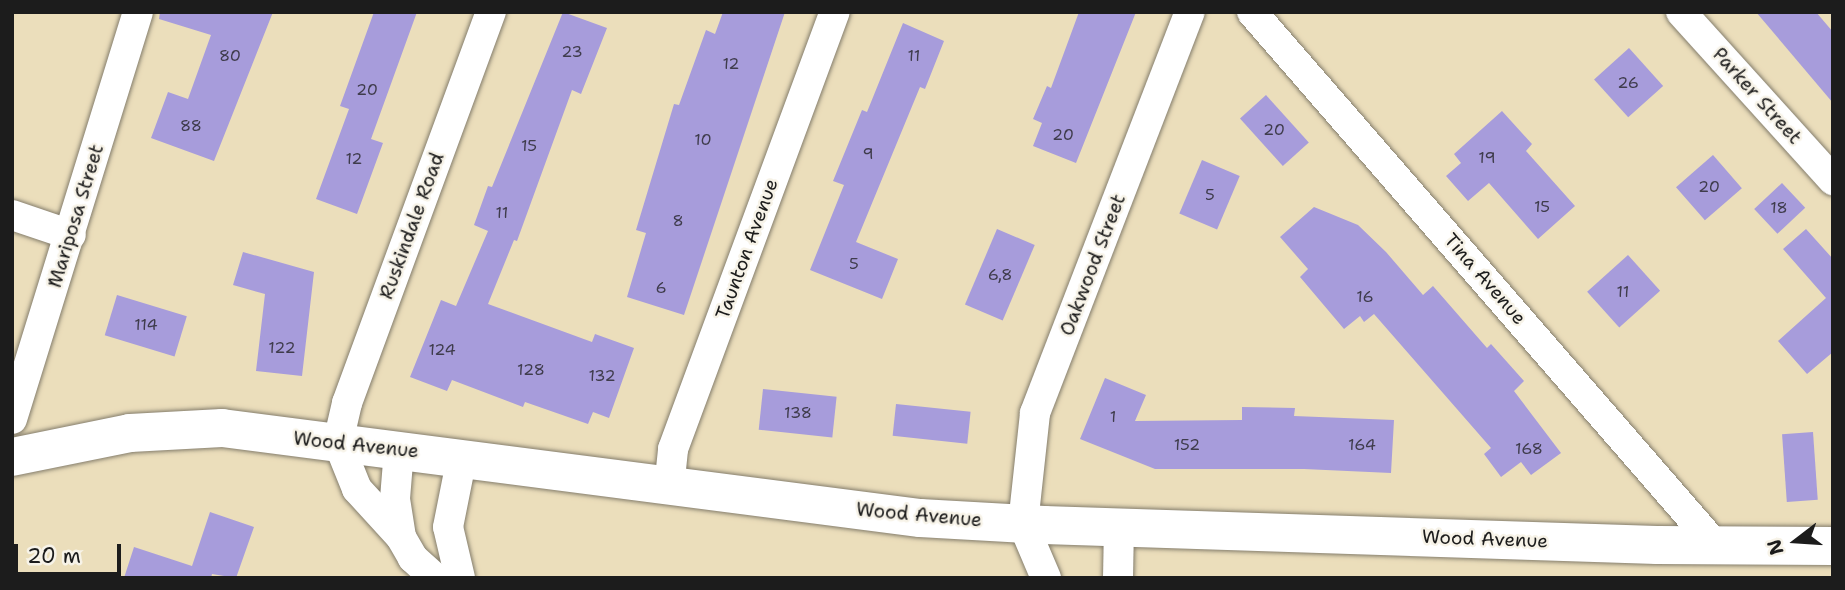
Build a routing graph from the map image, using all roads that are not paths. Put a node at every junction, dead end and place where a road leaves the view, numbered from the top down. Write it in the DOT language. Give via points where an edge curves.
graph roads {
  1 [pos="138,12"];
  2 [pos="491,12"];
  3 [pos="835,12"];
  4 [pos="1190,12"];
  5 [pos="1252,12"];
  6 [pos="1681,12"];
  7 [pos="1833,180"];
  8 [pos="12,215"];
  9 [pos="71,235"];
  10 [pos="12,419"];
  11 [pos="338,442"];
  12 [pos="399,450"];
  13 [pos="12,457"];
  14 [pos="462,457"];
  15 [pos="669,488"];
  16 [pos="1023,524"];
  17 [pos="1119,528"];
  18 [pos="401,537"];
  19 [pos="1716,546"];
  20 [pos="1833,546"];
  21 [pos="435,578"];
  22 [pos="460,578"];
  23 [pos="1046,578"];
  24 [pos="1118,578"];
  1 -- 9 [label="street, Mariposa Street"];
  2 -- 11 [label="street, Ruskindale Road" via="347,403"];
  3 -- 15 [label="street, Taunton Avenue" via="673,449"];
  4 -- 16 [label="street, Oakwood Street" via="1035,413"];
  5 -- 19 [label="street, Tina Avenue"];
  6 -- 7 [label="street, Parker Street"];
  8 -- 9 [label="street"];
  9 -- 10 [label="street, Mariposa Street"];
  11 -- 12 [label="main road, Wood Avenue"];
  11 -- 13 [label="main road, Wood Avenue" via="222,428 130,433"];
  11 -- 18 [label="street" via="357,489"];
  12 -- 14 [label="main road, Wood Avenue"];
  12 -- 18 [label="street" via="396,499"];
  14 -- 15 [label="main road, Wood Avenue"];
  14 -- 22 [label="street" via="447,527"];
  15 -- 16 [label="main road, Wood Avenue" via="920,518"];
  16 -- 17 [label="main road, Wood Avenue"];
  16 -- 23 [label="street"];
  17 -- 19 [label="main road, Wood Avenue"];
  17 -- 24 [label="street"];
  18 -- 21 [label="street" via="413,558"];
  19 -- 20 [label="main road, Wood Avenue"];
}
